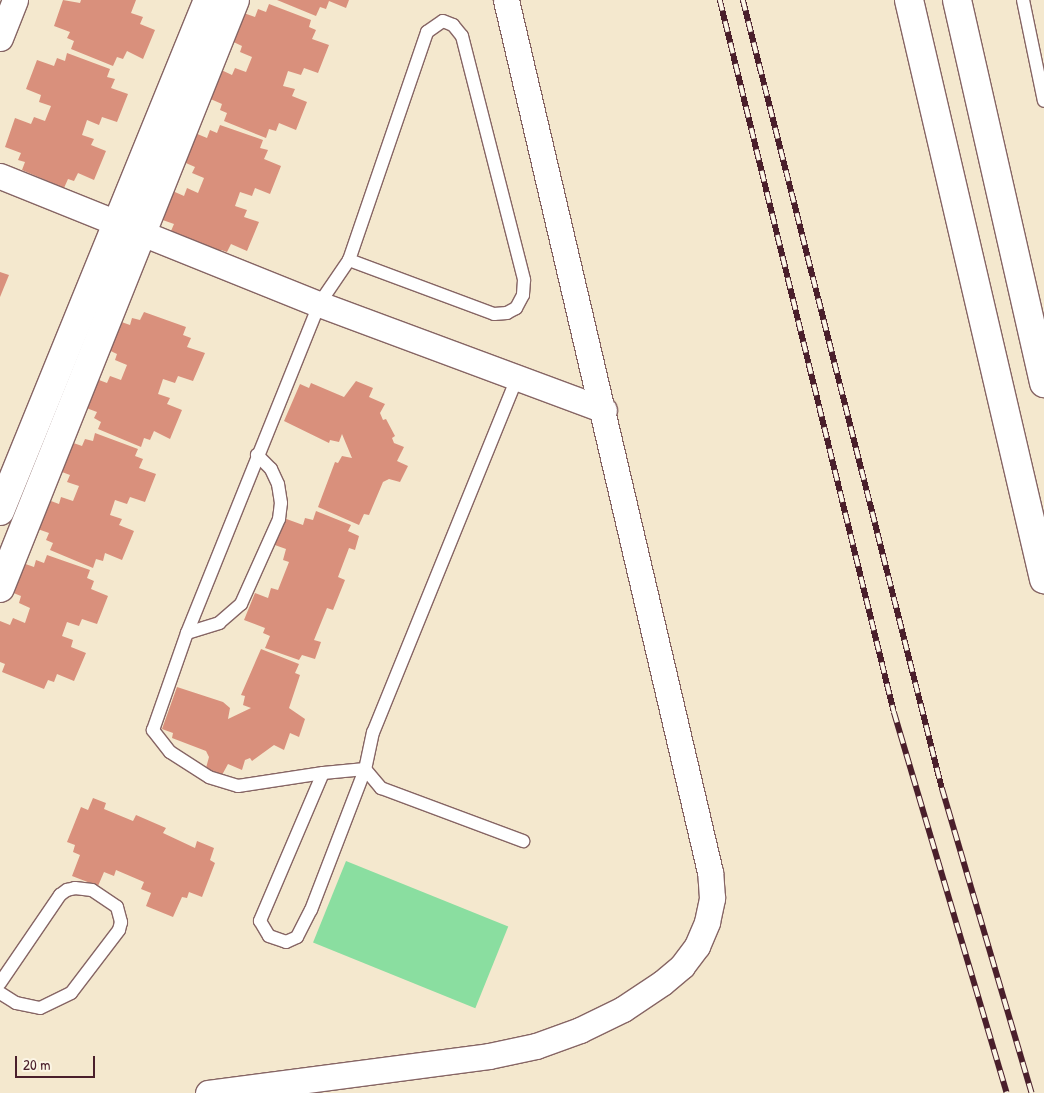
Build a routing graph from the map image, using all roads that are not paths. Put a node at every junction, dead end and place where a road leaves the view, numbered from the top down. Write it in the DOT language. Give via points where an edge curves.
graph roads {
  1 [pos="15,0"];
  2 [pos="208,0"];
  3 [pos="236,0"];
  4 [pos="506,0"];
  5 [pos="909,0"];
  6 [pos="957,0"];
  7 [pos="1023,0"];
  8 [pos="0,38"];
  9 [pos="1044,100"];
  10 [pos="0,176"];
  11 [pos="117,221"];
  12 [pos="143,232"];
  13 [pos="349,260"];
  14 [pos="319,304"];
  15 [pos="517,378"];
  16 [pos="1044,383"];
  17 [pos="604,410"];
  18 [pos="257,455"];
  19 [pos="0,511"];
  20 [pos="1044,579"];
  21 [pos="0,588"];
  22 [pos="187,633"];
  23 [pos="365,769"];
  24 [pos="323,774"];
  25 [pos="523,841"];
  26 [pos="0,983"];
  27 [pos="0,993"];
  28 [pos="208,1093"];
  1 -- 8 [label="street"];
  2 -- 11 [label="main road"];
  3 -- 12 [label="main road"];
  4 -- 17 [label="street"];
  5 -- 20 [label="main road"];
  6 -- 16 [label="main road"];
  7 -- 9 [label="lane"];
  10 -- 11 [label="street"];
  11 -- 12 [label="street"];
  11 -- 19 [label="main road"];
  12 -- 14 [label="street"];
  12 -- 21 [label="main road"];
  13 -- 13 [label="lane" via="494,314 507,314 516,308 523,295 524,280 462,36 453,25 443,21 426,32"];
  13 -- 14 [label="lane"];
  14 -- 15 [label="street"];
  14 -- 18 [label="lane"];
  15 -- 17 [label="street"];
  15 -- 23 [label="lane" via="373,732"];
  17 -- 28 [label="street" via="710,872 712,898 697,946 682,966 623,1009 536,1046 490,1056"];
  18 -- 22 [label="lane"];
  18 -- 22 [label="lane" via="271,469 278,484 279,519 241,604 219,623"];
  22 -- 24 [label="lane" via="153,730 170,752 209,777 238,786"];
  23 -- 24 [label="lane"];
  23 -- 24 [label="lane" via="311,910 297,937 286,942 269,936 260,921"];
  23 -- 25 [label="lane" via="382,788"];
  26 -- 27 [label="lane" via="60,895 67,890 92,890 117,907 119,930 71,993 40,1008 16,1003"];
}
